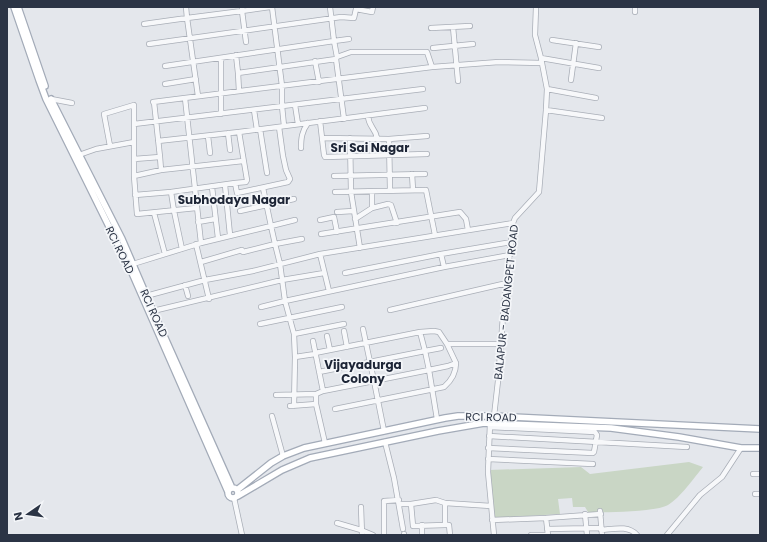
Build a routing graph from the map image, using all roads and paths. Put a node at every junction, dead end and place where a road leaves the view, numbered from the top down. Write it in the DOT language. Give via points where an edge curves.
graph roads {
  1 [pos="14,7"];
  2 [pos="18,7"];
  3 [pos="186,7"];
  4 [pos="271,7"];
  5 [pos="330,7"];
  6 [pos="373,7"];
  7 [pos="536,7"];
  8 [pos="242,9"];
  9 [pos="187,18"];
  10 [pos="331,19"];
  11 [pos="144,24"];
  12 [pos="470,26"];
  13 [pos="275,27"];
  14 [pos="453,27"];
  15 [pos="431,28"];
  16 [pos="245,31"];
  17 [pos="190,39"];
  18 [pos="349,39"];
  19 [pos="552,40"];
  20 [pos="334,41"];
  21 [pos="246,42"];
  22 [pos="576,43"];
  23 [pos="149,44"];
  24 [pos="473,44"];
  25 [pos="455,46"];
  26 [pos="599,47"];
  27 [pos="433,48"];
  28 [pos="278,49"];
  29 [pos="31,52"];
  30 [pos="236,55"];
  31 [pos="221,58"];
  32 [pos="336,58"];
  33 [pos="541,58"];
  34 [pos="193,61"];
  35 [pos="315,62"];
  36 [pos="542,63"];
  37 [pos="574,63"];
  38 [pos="457,65"];
  39 [pos="165,66"];
  40 [pos="280,67"];
  41 [pos="432,67"];
  42 [pos="599,68"];
  43 [pos="238,73"];
  44 [pos="196,79"];
  45 [pos="339,79"];
  46 [pos="571,80"];
  47 [pos="458,81"];
  48 [pos="319,82"];
  49 [pos="165,84"];
  50 [pos="282,86"];
  51 [pos="423,89"];
  52 [pos="547,89"];
  53 [pos="239,91"];
  54 [pos="220,93"];
  55 [pos="198,96"];
  56 [pos="185,98"];
  57 [pos="596,98"];
  58 [pos="51,99"];
  59 [pos="341,99"];
  60 [pos="72,103"];
  61 [pos="295,105"];
  62 [pos="282,106"];
  63 [pos="425,108"];
  64 [pos="254,110"];
  65 [pos="546,110"];
  66 [pos="221,114"];
  67 [pos="368,116"];
  68 [pos="187,118"];
  69 [pos="602,118"];
  70 [pos="344,119"];
  71 [pos="156,122"];
  72 [pos="320,122"];
  73 [pos="308,123"];
  74 [pos="134,124"];
  75 [pos="298,124"];
  76 [pos="281,126"];
  77 [pos="258,129"];
  78 [pos="239,132"];
  79 [pos="228,133"];
  80 [pos="208,136"];
  81 [pos="427,136"];
  82 [pos="190,138"];
  83 [pos="322,138"];
  84 [pos="350,138"];
  85 [pos="377,138"];
  86 [pos="389,138"];
  87 [pos="158,141"];
  88 [pos="134,142"];
  89 [pos="110,146"];
  90 [pos="301,148"];
  91 [pos="230,150"];
  92 [pos="210,153"];
  93 [pos="427,154"];
  94 [pos="79,155"];
  95 [pos="160,156"];
  96 [pos="389,156"];
  97 [pos="351,157"];
  98 [pos="134,160"];
  99 [pos="243,161"];
  100 [pos="192,167"];
  101 [pos="84,170"];
  102 [pos="161,170"];
  103 [pos="267,173"];
  104 [pos="389,174"];
  105 [pos="412,174"];
  106 [pos="425,174"];
  107 [pos="351,175"];
  108 [pos="134,176"];
  109 [pos="334,176"];
  110 [pos="235,183"];
  111 [pos="225,185"];
  112 [pos="212,187"];
  113 [pos="263,188"];
  114 [pos="194,189"];
  115 [pos="390,190"];
  116 [pos="413,190"];
  117 [pos="372,191"];
  118 [pos="171,192"];
  119 [pos="335,192"];
  120 [pos="351,192"];
  121 [pos="135,195"];
  122 [pos="294,199"];
  123 [pos="267,206"];
  124 [pos="196,208"];
  125 [pos="372,208"];
  126 [pos="174,211"];
  127 [pos="240,211"];
  128 [pos="353,211"];
  129 [pos="337,212"];
  130 [pos="154,213"];
  131 [pos="431,217"];
  132 [pos="215,219"];
  133 [pos="355,219"];
  134 [pos="295,220"];
  135 [pos="320,220"];
  136 [pos="198,222"];
  137 [pos="397,223"];
  138 [pos="514,224"];
  139 [pos="271,226"];
  140 [pos="357,228"];
  141 [pos="468,230"];
  142 [pos="336,232"];
  143 [pos="321,234"];
  144 [pos="230,235"];
  145 [pos="435,235"];
  146 [pos="218,238"];
  147 [pos="302,239"];
  148 [pos="511,242"];
  149 [pos="198,244"];
  150 [pos="275,244"];
  151 [pos="360,248"];
  152 [pos="182,249"];
  153 [pos="165,254"];
  154 [pos="320,254"];
  155 [pos="441,254"];
  156 [pos="510,255"];
  157 [pos="200,262"];
  158 [pos="133,264"];
  159 [pos="280,264"];
  160 [pos="444,267"];
  161 [pos="324,273"];
  162 [pos="345,273"];
  163 [pos="205,280"];
  164 [pos="282,280"];
  165 [pos="507,283"];
  166 [pos="185,286"];
  167 [pos="329,291"];
  168 [pos="146,296"];
  169 [pos="188,296"];
  170 [pos="209,299"];
  171 [pos="285,301"];
  172 [pos="261,307"];
  173 [pos="342,307"];
  174 [pos="390,310"];
  175 [pos="153,311"];
  176 [pos="289,318"];
  177 [pos="260,324"];
  178 [pos="344,324"];
  179 [pos="156,325"];
  180 [pos="363,329"];
  181 [pos="344,331"];
  182 [pos="420,332"];
  183 [pos="294,334"];
  184 [pos="327,336"];
  185 [pos="312,341"];
  186 [pos="366,343"];
  187 [pos="447,344"];
  188 [pos="500,344"];
  189 [pos="347,347"];
  190 [pos="441,348"];
  191 [pos="330,350"];
  192 [pos="425,351"];
  193 [pos="315,354"];
  194 [pos="295,357"];
  195 [pos="370,362"];
  196 [pos="456,363"];
  197 [pos="429,370"];
  198 [pos="319,372"];
  199 [pos="374,381"];
  200 [pos="432,389"];
  201 [pos="323,391"];
  202 [pos="295,394"];
  203 [pos="316,394"];
  204 [pos="276,395"];
  205 [pos="378,400"];
  206 [pos="316,404"];
  207 [pos="335,409"];
  208 [pos="272,416"];
  209 [pos="494,416"];
  210 [pos="437,419"];
  211 [pos="428,421"];
  212 [pos="421,423"];
  213 [pos="490,425"];
  214 [pos="672,425"];
  215 [pos="760,429"];
  216 [pos="384,431"];
  217 [pos="431,433"];
  218 [pos="423,435"];
  219 [pos="489,436"];
  220 [pos="671,436"];
  221 [pos="385,442"];
  222 [pos="584,442"];
  223 [pos="596,442"];
  224 [pos="324,443"];
  225 [pos="687,447"];
  226 [pos="488,448"];
  227 [pos="741,448"];
  228 [pos="760,448"];
  229 [pos="582,452"];
  230 [pos="283,456"];
  231 [pos="488,459"];
  232 [pos="593,464"];
  233 [pos="753,474"];
  234 [pos="760,474"];
  235 [pos="234,493"];
  236 [pos="399,502"];
  237 [pos="445,503"];
  238 [pos="411,504"];
  239 [pos="491,506"];
  240 [pos="361,507"];
  241 [pos="585,514"];
  242 [pos="546,518"];
  243 [pos="492,520"];
  244 [pos="337,523"];
  245 [pos="444,525"];
  246 [pos="422,526"];
  247 [pos="547,529"];
  248 [pos="587,529"];
  249 [pos="602,531"];
  250 [pos="361,532"];
  251 [pos="404,533"];
  252 [pos="672,533"];
  253 [pos="242,535"];
  254 [pos="373,535"];
  255 [pos="384,535"];
  256 [pos="422,535"];
  257 [pos="450,535"];
  258 [pos="494,535"];
  259 [pos="531,535"];
  260 [pos="548,535"];
  261 [pos="587,535"];
  262 [pos="637,535"];
  263 [pos="668,535"];
  1 -- 29 [label="main road, RCI ROAD"];
  2 -- 29 [label="main road, RCI ROAD"];
  3 -- 9 [label="street"];
  4 -- 8 [label="street"];
  4 -- 13 [label="street"];
  5 -- 10 [label="street"];
  6 -- 10 [label="street" via="372,12 356,9 354,18"];
  7 -- 33 [label="street, BALAPUR - BADANGPET ROAD" via="535,35"];
  8 -- 9 [label="street"];
  8 -- 16 [label="street"];
  9 -- 11 [label="street"];
  9 -- 17 [label="street"];
  10 -- 13 [label="street"];
  10 -- 20 [label="street"];
  12 -- 14 [label="street"];
  13 -- 16 [label="street"];
  13 -- 28 [label="street"];
  14 -- 15 [label="street"];
  14 -- 25 [label="street"];
  16 -- 17 [label="street"];
  16 -- 21 [label="street"];
  17 -- 23 [label="street"];
  17 -- 34 [label="street"];
  18 -- 20 [label="street"];
  19 -- 22 [label="street"];
  20 -- 28 [label="street"];
  20 -- 32 [label="street"];
  22 -- 26 [label="street"];
  22 -- 37 [label="street"];
  24 -- 25 [label="street"];
  25 -- 27 [label="street"];
  25 -- 38 [label="street"];
  28 -- 30 [label="street"];
  28 -- 40 [label="street"];
  29 -- 58 [label="main road, RCI ROAD"];
  29 -- 101 [label="main road, RCI ROAD" via="46,99"];
  30 -- 31 [label="street"];
  30 -- 43 [label="street"];
  31 -- 34 [label="street"];
  31 -- 54 [label="street"];
  32 -- 35 [label="street"];
  32 -- 41 [label="street" via="351,52 427,52"];
  32 -- 45 [label="street"];
  33 -- 36 [label="street, BALAPUR - BADANGPET ROAD"];
  33 -- 37 [label="street"];
  34 -- 39 [label="street"];
  34 -- 44 [label="street"];
  35 -- 40 [label="street"];
  35 -- 48 [label="street"];
  36 -- 38 [label="street" via="499,62"];
  36 -- 52 [label="street, BALAPUR - BADANGPET ROAD"];
  37 -- 42 [label="street"];
  37 -- 46 [label="street"];
  38 -- 41 [label="street"];
  38 -- 47 [label="street"];
  40 -- 43 [label="street"];
  40 -- 50 [label="street"];
  41 -- 45 [label="street"];
  43 -- 53 [label="street"];
  44 -- 49 [label="street"];
  44 -- 55 [label="street"];
  45 -- 48 [label="street"];
  45 -- 59 [label="street"];
  48 -- 50 [label="street"];
  50 -- 53 [label="street"];
  50 -- 62 [label="street"];
  51 -- 59 [label="street"];
  52 -- 57 [label="street"];
  52 -- 65 [label="street, BALAPUR - BADANGPET ROAD"];
  53 -- 54 [label="street"];
  54 -- 55 [label="street"];
  54 -- 66 [label="street"];
  55 -- 56 [label="street"];
  56 -- 68 [label="street"];
  56 -- 71 [label="street" via="153,102"];
  58 -- 60 [label="street"];
  58 -- 94 [label="main road, RCI ROAD"];
  59 -- 61 [label="street"];
  59 -- 70 [label="street"];
  61 -- 62 [label="street"];
  61 -- 75 [label="street"];
  62 -- 64 [label="street"];
  62 -- 76 [label="street"];
  63 -- 67 [label="street"];
  64 -- 66 [label="street"];
  64 -- 77 [label="street"];
  65 -- 69 [label="street"];
  65 -- 138 [label="street, BALAPUR - BADANGPET ROAD" via="539,192 515,218"];
  66 -- 68 [label="street"];
  67 -- 70 [label="street"];
  67 -- 85 [label="street" via="369,124 376,131"];
  68 -- 71 [label="street"];
  68 -- 82 [label="street"];
  70 -- 72 [label="street"];
  71 -- 74 [label="street"];
  71 -- 87 [label="street"];
  72 -- 73 [label="street"];
  72 -- 83 [label="street"];
  73 -- 75 [label="street"];
  73 -- 90 [label="street" via="301,137"];
  74 -- 88 [label="street"];
  74 -- 89 [label="street" via="134,105 104,114"];
  75 -- 76 [label="street"];
  76 -- 77 [label="street"];
  76 -- 113 [label="street" via="283,156 290,179 288,182"];
  77 -- 78 [label="street"];
  77 -- 103 [label="street"];
  78 -- 79 [label="street"];
  78 -- 99 [label="street"];
  79 -- 80 [label="street"];
  79 -- 91 [label="street"];
  80 -- 82 [label="street"];
  80 -- 92 [label="street"];
  81 -- 86 [label="street"];
  82 -- 87 [label="street"];
  82 -- 100 [label="street"];
  83 -- 84 [label="street"];
  83 -- 97 [label="street" via="324,156"];
  84 -- 85 [label="street"];
  84 -- 97 [label="street"];
  85 -- 86 [label="street"];
  86 -- 96 [label="street"];
  87 -- 95 [label="street"];
  88 -- 89 [label="street"];
  88 -- 98 [label="street"];
  89 -- 94 [label="street"];
  93 -- 96 [label="street"];
  94 -- 101 [label="main road, RCI ROAD"];
  95 -- 98 [label="street"];
  95 -- 102 [label="street"];
  96 -- 97 [label="street"];
  96 -- 104 [label="street"];
  97 -- 107 [label="street"];
  98 -- 108 [label="street"];
  99 -- 100 [label="street"];
  99 -- 110 [label="street" via="247,181"];
  100 -- 102 [label="street"];
  100 -- 114 [label="street"];
  101 -- 158 [label="main road, RCI ROAD"];
  101 -- 179 [label="main road, RCI ROAD"];
  102 -- 108 [label="street"];
  104 -- 105 [label="street"];
  104 -- 107 [label="street"];
  104 -- 115 [label="street"];
  105 -- 106 [label="street"];
  105 -- 116 [label="street"];
  107 -- 109 [label="street"];
  107 -- 120 [label="street"];
  108 -- 121 [label="street"];
  110 -- 111 [label="street"];
  110 -- 113 [label="street" via="237,193"];
  111 -- 112 [label="street"];
  111 -- 144 [label="street"];
  112 -- 114 [label="street"];
  112 -- 132 [label="street"];
  113 -- 123 [label="street"];
  114 -- 118 [label="street"];
  114 -- 124 [label="street"];
  115 -- 116 [label="street"];
  115 -- 117 [label="street"];
  116 -- 131 [label="street" via="426,190"];
  117 -- 120 [label="street"];
  117 -- 125 [label="street"];
  118 -- 121 [label="street"];
  118 -- 126 [label="street"];
  119 -- 120 [label="street"];
  120 -- 128 [label="street"];
  121 -- 130 [label="street" via="136,214"];
  122 -- 123 [label="street"];
  123 -- 127 [label="street"];
  123 -- 139 [label="street"];
  124 -- 126 [label="street"];
  124 -- 136 [label="street"];
  125 -- 133 [label="street"];
  125 -- 137 [label="street" via="391,205"];
  126 -- 130 [label="street"];
  126 -- 152 [label="street"];
  128 -- 129 [label="street"];
  128 -- 133 [label="street"];
  130 -- 153 [label="street"];
  131 -- 137 [label="street"];
  131 -- 141 [label="street" via="460,212 466,219"];
  131 -- 145 [label="street"];
  132 -- 136 [label="street"];
  132 -- 146 [label="street"];
  133 -- 140 [label="street"];
  134 -- 139 [label="street"];
  135 -- 142 [label="street" via="334,217"];
  136 -- 149 [label="street"];
  137 -- 140 [label="street"];
  138 -- 141 [label="street"];
  138 -- 148 [label="street, BALAPUR - BADANGPET ROAD"];
  139 -- 144 [label="street"];
  139 -- 150 [label="street"];
  140 -- 142 [label="street"];
  140 -- 151 [label="street"];
  141 -- 145 [label="street"];
  142 -- 143 [label="street"];
  144 -- 146 [label="street"];
  145 -- 151 [label="street"];
  146 -- 149 [label="street"];
  147 -- 150 [label="street"];
  148 -- 155 [label="street"];
  148 -- 156 [label="street, BALAPUR - BADANGPET ROAD"];
  149 -- 152 [label="street"];
  149 -- 157 [label="street"];
  150 -- 157 [label="street"];
  150 -- 159 [label="street"];
  151 -- 154 [label="street"];
  152 -- 153 [label="street"];
  153 -- 158 [label="street"];
  154 -- 159 [label="street"];
  154 -- 161 [label="street"];
  155 -- 160 [label="street"];
  155 -- 162 [label="street"];
  156 -- 160 [label="street"];
  156 -- 165 [label="street, BALAPUR - BADANGPET ROAD"];
  157 -- 163 [label="street"];
  158 -- 168 [label="main road, RCI ROAD"];
  159 -- 163 [label="street"];
  159 -- 164 [label="street"];
  160 -- 167 [label="street"];
  161 -- 164 [label="street"];
  161 -- 167 [label="street"];
  163 -- 166 [label="street"];
  163 -- 170 [label="street"];
  164 -- 170 [label="street"];
  164 -- 171 [label="street"];
  165 -- 174 [label="street"];
  165 -- 188 [label="street, BALAPUR - BADANGPET ROAD"];
  166 -- 168 [label="street"];
  166 -- 169 [label="street"];
  167 -- 171 [label="street"];
  168 -- 175 [label="main road, RCI ROAD"];
  170 -- 175 [label="street"];
  171 -- 172 [label="street"];
  171 -- 176 [label="street"];
  173 -- 176 [label="street"];
  175 -- 179 [label="main road, RCI ROAD"];
  176 -- 177 [label="street"];
  176 -- 183 [label="street"];
  178 -- 183 [label="street"];
  179 -- 235 [label="main road, RCI ROAD"];
  180 -- 186 [label="street"];
  181 -- 189 [label="street"];
  182 -- 186 [label="street"];
  182 -- 187 [label="street" via="439,332"];
  182 -- 192 [label="street"];
  183 -- 194 [label="street"];
  184 -- 191 [label="street"];
  185 -- 193 [label="street"];
  186 -- 189 [label="street"];
  186 -- 195 [label="street"];
  187 -- 188 [label="street"];
  187 -- 196 [label="street"];
  188 -- 209 [label="street, BALAPUR - BADANGPET ROAD"];
  189 -- 191 [label="street"];
  190 -- 192 [label="street"];
  191 -- 193 [label="street"];
  192 -- 195 [label="street"];
  192 -- 197 [label="street"];
  193 -- 194 [label="street"];
  193 -- 198 [label="street"];
  194 -- 202 [label="street"];
  195 -- 198 [label="street"];
  195 -- 199 [label="street"];
  196 -- 197 [label="street"];
  196 -- 200 [label="street" via="455,373 448,384"];
  197 -- 199 [label="street"];
  197 -- 200 [label="street"];
  198 -- 201 [label="street"];
  199 -- 201 [label="street"];
  199 -- 205 [label="street"];
  200 -- 205 [label="street"];
  200 -- 210 [label="street"];
  201 -- 203 [label="street"];
  202 -- 203 [label="street"];
  202 -- 204 [label="street"];
  202 -- 206 [label="street" via="292,406"];
  203 -- 206 [label="street"];
  205 -- 207 [label="street"];
  205 -- 216 [label="street"];
  206 -- 224 [label="street"];
  208 -- 230 [label="street"];
  209 -- 210 [label="main road, RCI ROAD"];
  209 -- 214 [label="main road, RCI ROAD"];
  210 -- 211 [label="main road, RCI ROAD"];
  211 -- 212 [label="main road, RCI ROAD"];
  211 -- 217 [label="main road" via="426,425"];
  212 -- 216 [label="main road, RCI ROAD"];
  212 -- 218 [label="main road" via="426,430"];
  213 -- 217 [label="main road"];
  213 -- 219 [label="street"];
  213 -- 220 [label="main road" via="611,428"];
  213 -- 223 [label="street" via="595,432"];
  214 -- 215 [label="main road, RCI ROAD"];
  214 -- 220 [label="main road"];
  216 -- 224 [label="main road, RCI ROAD"];
  217 -- 218 [label="main road"];
  218 -- 221 [label="main road"];
  219 -- 222 [label="street"];
  219 -- 226 [label="street"];
  220 -- 227 [label="main road"];
  221 -- 235 [label="main road" via="295,464 258,485"];
  221 -- 236 [label="street"];
  222 -- 223 [label="street"];
  222 -- 229 [label="street"];
  223 -- 225 [label="street"];
  223 -- 229 [label="street" via="594,452"];
  224 -- 230 [label="main road, RCI ROAD"];
  226 -- 229 [label="street"];
  226 -- 231 [label="street"];
  227 -- 228 [label="main road"];
  227 -- 252 [label="street" via="722,477 700,495"];
  230 -- 235 [label="main road, RCI ROAD" via="258,472"];
  231 -- 232 [label="street"];
  231 -- 239 [label="street"];
  233 -- 234 [label="street"];
  235 -- 253 [label="street, RCI ROAD"];
  236 -- 238 [label="street"];
  236 -- 251 [label="street"];
  236 -- 255 [label="street" via="384,501"];
  237 -- 238 [label="street" via="436,500"];
  237 -- 239 [label="street"];
  237 -- 245 [label="street"];
  238 -- 246 [label="street" via="413,526"];
  239 -- 243 [label="street"];
  240 -- 250 [label="street"];
  241 -- 242 [label="street"];
  241 -- 248 [label="street"];
  241 -- 249 [label="street" via="600,512"];
  242 -- 243 [label="street"];
  242 -- 247 [label="street"];
  243 -- 258 [label="street"];
  244 -- 250 [label="street"];
  245 -- 246 [label="street"];
  245 -- 257 [label="street" via="449,525"];
  246 -- 256 [label="street"];
  247 -- 248 [label="street"];
  247 -- 260 [label="street"];
  248 -- 249 [label="street"];
  248 -- 261 [label="street"];
  249 -- 262 [label="street" via="627,528"];
  250 -- 254 [label="street"];
  252 -- 263 [label="street"];
  259 -- 260 [label="street"];
}
